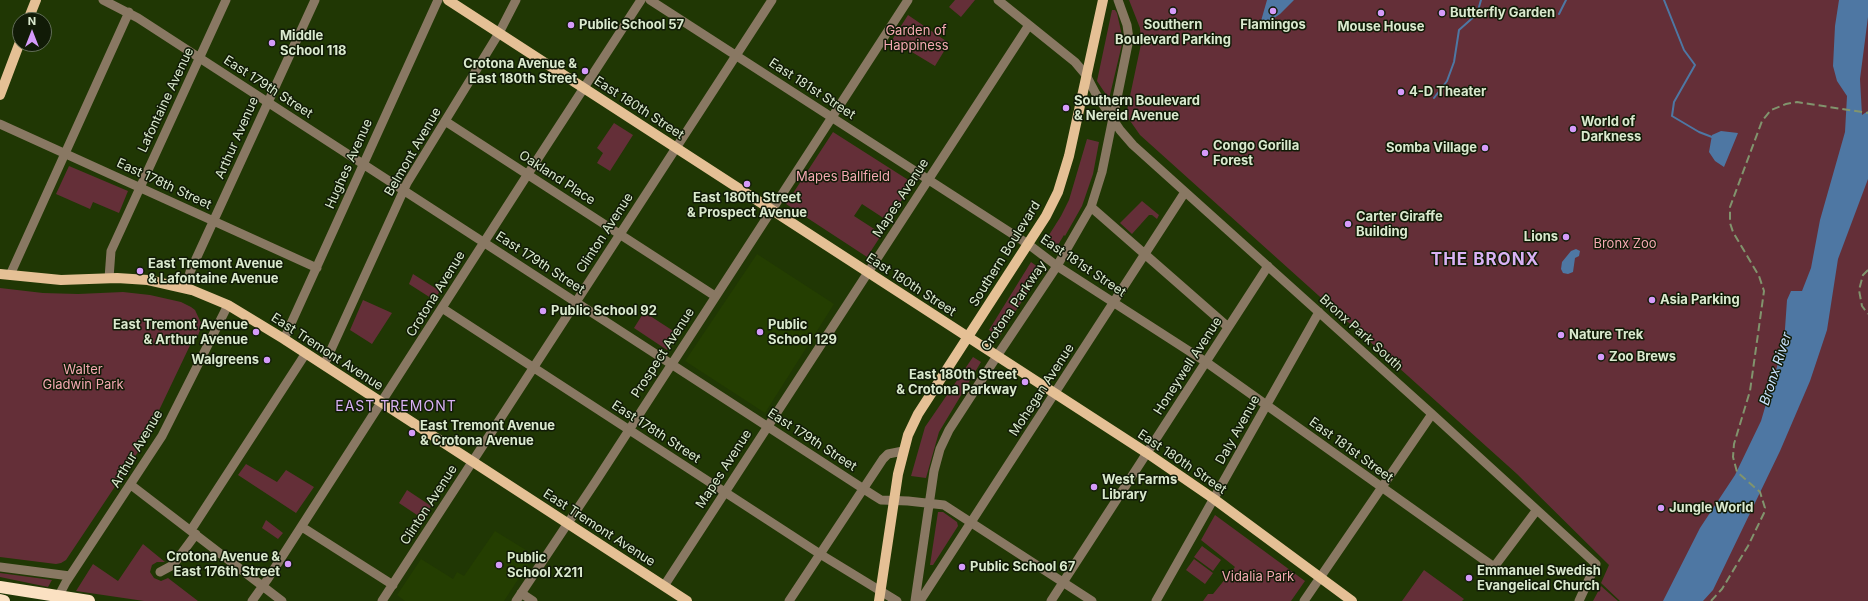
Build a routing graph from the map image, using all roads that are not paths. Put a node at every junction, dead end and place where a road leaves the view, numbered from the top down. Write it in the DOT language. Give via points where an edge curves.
graph roads {
  1 [pos="36,0"];
  2 [pos="103,0"];
  3 [pos="226,0"];
  4 [pos="316,0"];
  5 [pos="438,0"];
  6 [pos="448,0"];
  7 [pos="516,0"];
  8 [pos="641,0"];
  9 [pos="650,0"];
  10 [pos="772,0"];
  11 [pos="908,0"];
  12 [pos="998,0"];
  13 [pos="1103,0"];
  14 [pos="1118,0"];
  15 [pos="31,12"];
  16 [pos="129,12"];
  17 [pos="1029,25"];
  18 [pos="500,33"];
  19 [pos="16,52"];
  20 [pos="735,56"];
  21 [pos="199,58"];
  22 [pos="1086,75"];
  23 [pos="584,88"];
  24 [pos="0,95"];
  25 [pos="268,102"];
  26 [pos="832,118"];
  27 [pos="1113,118"];
  28 [pos="445,121"];
  29 [pos="0,124"];
  30 [pos="676,148"];
  31 [pos="65,153"];
  32 [pos="364,165"];
  33 [pos="527,174"];
  34 [pos="928,180"];
  35 [pos="140,188"];
  36 [pos="404,190"];
  37 [pos="1185,192"];
  38 [pos="1091,207"];
  39 [pos="772,210"];
  40 [pos="214,222"];
  41 [pos="620,234"];
  42 [pos="484,242"];
  43 [pos="1028,244"];
  44 [pos="1145,255"];
  45 [pos="1057,266"];
  46 [pos="1268,266"];
  47 [pos="317,268"];
  48 [pos="868,272"];
  49 [pos="5,275"];
  50 [pos="109,278"];
  51 [pos="185,288"];
  52 [pos="715,296"];
  53 [pos="576,302"];
  54 [pos="1114,303"];
  55 [pos="228,305"];
  56 [pos="442,308"];
  57 [pos="1319,312"];
  58 [pos="1228,327"];
  59 [pos="968,338"];
  60 [pos="284,339"];
  61 [pos="306,353"];
  62 [pos="996,356"];
  63 [pos="1206,362"];
  64 [pos="671,364"];
  65 [pos="324,365"];
  66 [pos="533,367"];
  67 [pos="1055,393"];
  68 [pos="382,403"];
  69 [pos="1267,406"];
  70 [pos="1432,414"];
  71 [pos="767,427"];
  72 [pos="629,429"];
  73 [pos="903,450"];
  74 [pos="1147,453"];
  75 [pos="473,462"];
  76 [pos="131,485"];
  77 [pos="863,488"];
  78 [pos="1382,488"];
  79 [pos="725,492"];
  80 [pos="1214,499"];
  81 [pos="894,500"];
  82 [pos="930,503"];
  83 [pos="1536,511"];
  84 [pos="971,522"];
  85 [pos="567,523"];
  86 [pos="302,527"];
  87 [pos="193,532"];
  88 [pos="820,554"];
  89 [pos="0,567"];
  90 [pos="160,572"];
  91 [pos="70,576"];
  92 [pos="1320,577"];
  93 [pos="0,582"];
  94 [pos="1063,582"];
  95 [pos="392,585"];
  96 [pos="263,586"];
  97 [pos="664,586"];
  98 [pos="0,587"];
  99 [pos="40,593"];
  100 [pos="880,596"];
  101 [pos="518,597"];
  102 [pos="0,600"];
  103 [pos="4,601"];
  104 [pos="56,601"];
  105 [pos="89,601"];
  106 [pos="252,601"];
  107 [pos="282,601"];
  108 [pos="382,601"];
  109 [pos="533,601"];
  110 [pos="687,601"];
  111 [pos="789,601"];
  112 [pos="897,601"];
  113 [pos="915,601"];
  114 [pos="920,601"];
  115 [pos="1051,601"];
  116 [pos="1092,601"];
  117 [pos="1156,601"];
  118 [pos="1304,601"];
  119 [pos="1352,601"];
  120 [pos="1579,601"];
  1 -- 15 [label="main road"];
  2 -- 16 [label="street, East 179th Street"];
  3 -- 21 [label="street, Lafontaine Avenue"];
  4 -- 25 [label="street, Arthur Avenue"];
  5 -- 32 [label="street, Hughes Avenue"];
  6 -- 18 [label="main road, East 180th Street"];
  7 -- 18 [label="street, Belmont Avenue"];
  8 -- 23 [label="street, Crotona Avenue"];
  9 -- 20 [label="street, East 181st Street"];
  10 -- 20 [label="street, Clinton Avenue"];
  11 -- 26 [label="street, Prospect Avenue"];
  12 -- 17 [label="street, Bronx Park South"];
  13 -- 22 [label="main road, Southern Boulevard"];
  14 -- 27 [label="street, Crotona Parkway" via="1128,27 1129,39"];
  16 -- 21 [label="street, East 179th Street"];
  16 -- 31 [label="street"];
  17 -- 22 [label="street, Bronx Park South"];
  17 -- 34 [label="street, Mapes Avenue"];
  18 -- 23 [label="main road, East 180th Street"];
  18 -- 28 [label="street, Belmont Avenue"];
  19 -- 24 [label="main road"];
  20 -- 26 [label="street, East 181st Street"];
  20 -- 30 [label="street, Clinton Avenue"];
  21 -- 25 [label="street, East 179th Street"];
  21 -- 35 [label="street, Lafontaine Avenue"];
  22 -- 27 [label="street, Bronx Park South"];
  22 -- 43 [label="main road, Southern Boulevard" via="1063,178 1052,204"];
  23 -- 30 [label="main road, East 180th Street"];
  23 -- 33 [label="street, Crotona Avenue"];
  25 -- 32 [label="street, East 179th Street"];
  25 -- 40 [label="street, Arthur Avenue"];
  26 -- 34 [label="street, East 181st Street"];
  26 -- 39 [label="street, Prospect Avenue"];
  27 -- 37 [label="street, Bronx Park South" via="1133,145"];
  27 -- 38 [label="street, Crotona Parkway" via="1102,172"];
  28 -- 33 [label="street, Oakland Place"];
  28 -- 36 [label="street, Belmont Avenue"];
  29 -- 31 [label="street, East 178th Street"];
  30 -- 39 [label="main road, East 180th Street"];
  30 -- 41 [label="street, Clinton Avenue"];
  31 -- 35 [label="street, East 178th Street"];
  31 -- 49 [label="street"];
  32 -- 36 [label="street, East 179th Street"];
  32 -- 47 [label="street, Hughes Avenue"];
  33 -- 41 [label="street, Oakland Place"];
  33 -- 42 [label="street, Crotona Avenue"];
  34 -- 43 [label="street, East 181st Street"];
  34 -- 48 [label="street, Mapes Avenue"];
  35 -- 40 [label="street, East 178th Street"];
  35 -- 50 [label="street, Lafontaine Avenue" via="110,255"];
  36 -- 42 [label="street, East 179th Street"];
  36 -- 65 [label="street, Belmont Avenue"];
  37 -- 44 [label="street, Mohegan Avenue"];
  37 -- 46 [label="street, Bronx Park South"];
  38 -- 44 [label="street"];
  38 -- 45 [label="street, Crotona Parkway"];
  39 -- 48 [label="main road, East 180th Street"];
  39 -- 52 [label="street, Prospect Avenue"];
  40 -- 47 [label="street, East 178th Street"];
  40 -- 51 [label="street, Arthur Avenue"];
  41 -- 52 [label="street, Oakland Place"];
  41 -- 53 [label="street, Clinton Avenue"];
  42 -- 53 [label="street, East 179th Street"];
  42 -- 56 [label="street, Crotona Avenue"];
  43 -- 45 [label="street, East 181st Street"];
  43 -- 59 [label="main road, Southern Boulevard"];
  44 -- 54 [label="street, Mohegan Avenue"];
  44 -- 58 [label="street"];
  45 -- 54 [label="street, East 181st Street"];
  45 -- 62 [label="street, Crotona Parkway"];
  46 -- 57 [label="street, Bronx Park South"];
  46 -- 58 [label="street, Honeywell Avenue"];
  47 -- 60 [label="street, Hughes Avenue"];
  48 -- 59 [label="main road, East 180th Street"];
  48 -- 71 [label="street, Mapes Avenue"];
  49 -- 50 [label="main road, East Tremont Avenue" via="61,280"];
  50 -- 51 [label="main road, East Tremont Avenue" via="148,280"];
  51 -- 55 [label="main road, East Tremont Avenue"];
  52 -- 64 [label="street, Prospect Avenue"];
  53 -- 64 [label="street, East 179th Street"];
  53 -- 66 [label="street, Clinton Avenue"];
  54 -- 63 [label="street, East 181st Street"];
  54 -- 67 [label="street, Mohegan Avenue"];
  55 -- 60 [label="main road, East Tremont Avenue"];
  55 -- 76 [label="street, Arthur Avenue" via="162,436"];
  56 -- 66 [label="street, East 178th Street"];
  56 -- 68 [label="street, Crotona Avenue"];
  57 -- 69 [label="street, Daly Avenue"];
  57 -- 70 [label="street, Bronx Park South"];
  58 -- 63 [label="street, Honeywell Avenue"];
  59 -- 62 [label="main road, East 180th Street"];
  59 -- 73 [label="main road, Southern Boulevard" via="914,420"];
  60 -- 61 [label="main road, East Tremont Avenue"];
  61 -- 65 [label="main road, East Tremont Avenue"];
  61 -- 87 [label="street"];
  62 -- 67 [label="main road, East 180th Street"];
  62 -- 82 [label="street, Crotona Parkway" via="949,430 940,450"];
  63 -- 69 [label="street, East 181st Street"];
  63 -- 74 [label="street, Honeywell Avenue"];
  64 -- 71 [label="street, East 179th Street"];
  64 -- 72 [label="street, Prospect Avenue"];
  65 -- 68 [label="main road, East Tremont Avenue"];
  66 -- 72 [label="street, East 178th Street"];
  66 -- 75 [label="street, Clinton Avenue"];
  67 -- 74 [label="main road, East 180th Street"];
  67 -- 84 [label="street, Mohegan Avenue"];
  68 -- 75 [label="main road, East Tremont Avenue"];
  68 -- 86 [label="street, Crotona Avenue"];
  69 -- 78 [label="street, East 181st Street"];
  69 -- 80 [label="street, Daly Avenue"];
  70 -- 78 [label="street"];
  70 -- 83 [label="street, Bronx Park South"];
  71 -- 77 [label="street, East 179th Street"];
  71 -- 79 [label="street, Mapes Avenue"];
  72 -- 79 [label="street, East 178th Street"];
  72 -- 85 [label="street, Prospect Avenue"];
  73 -- 77 [label="street" via="885,456"];
  73 -- 81 [label="main road, Southern Boulevard"];
  74 -- 80 [label="main road, East 180th Street"];
  74 -- 94 [label="street, Honeywell Avenue"];
  75 -- 85 [label="main road, East Tremont Avenue"];
  75 -- 95 [label="street, Clinton Avenue"];
  76 -- 87 [label="street"];
  76 -- 91 [label="street, Arthur Avenue"];
  77 -- 81 [label="street, East 179th Street" via="881,500"];
  77 -- 88 [label="street"];
  78 -- 83 [label="street, East 181st Street" via="1494,567"];
  78 -- 92 [label="street"];
  79 -- 88 [label="street, East 178th Street"];
  79 -- 97 [label="street, Mapes Avenue"];
  80 -- 92 [label="main road, East 180th Street"];
  80 -- 117 [label="street, Daly Avenue"];
  81 -- 82 [label="street, East 179th Street"];
  81 -- 100 [label="main road, Southern Boulevard"];
  82 -- 84 [label="street, East 179th Street" via="944,505"];
  82 -- 113 [label="street, Crotona Parkway"];
  83 -- 120 [label="street, Bronx Park South" via="1596,564"];
  84 -- 94 [label="street, East 179th Street"];
  84 -- 114 [label="street, Mohegan Avenue"];
  85 -- 97 [label="main road, East Tremont Avenue"];
  85 -- 101 [label="street, Prospect Avenue"];
  86 -- 95 [label="street"];
  86 -- 96 [label="street, Crotona Avenue"];
  87 -- 90 [label="street" via="173,565"];
  87 -- 96 [label="street"];
  88 -- 100 [label="street, East 178th Street"];
  88 -- 111 [label="street"];
  89 -- 91 [label="street"];
  91 -- 104 [label="street, Arthur Avenue"];
  92 -- 118 [label="street"];
  92 -- 119 [label="main road, East 180th Street"];
  93 -- 99 [label="highway"];
  94 -- 115 [label="street, Honeywell Avenue"];
  94 -- 116 [label="street, East 179th Street"];
  95 -- 108 [label="street, Clinton Avenue"];
  96 -- 106 [label="street, Crotona Avenue"];
  96 -- 107 [label="street"];
  97 -- 110 [label="main road, East Tremont Avenue"];
  98 -- 99 [label="highway"];
  99 -- 105 [label="highway"];
  100 -- 112 [label="street, East 178th Street"];
  101 -- 109 [label="street"];
  102 -- 103 [label="highway"];
}
